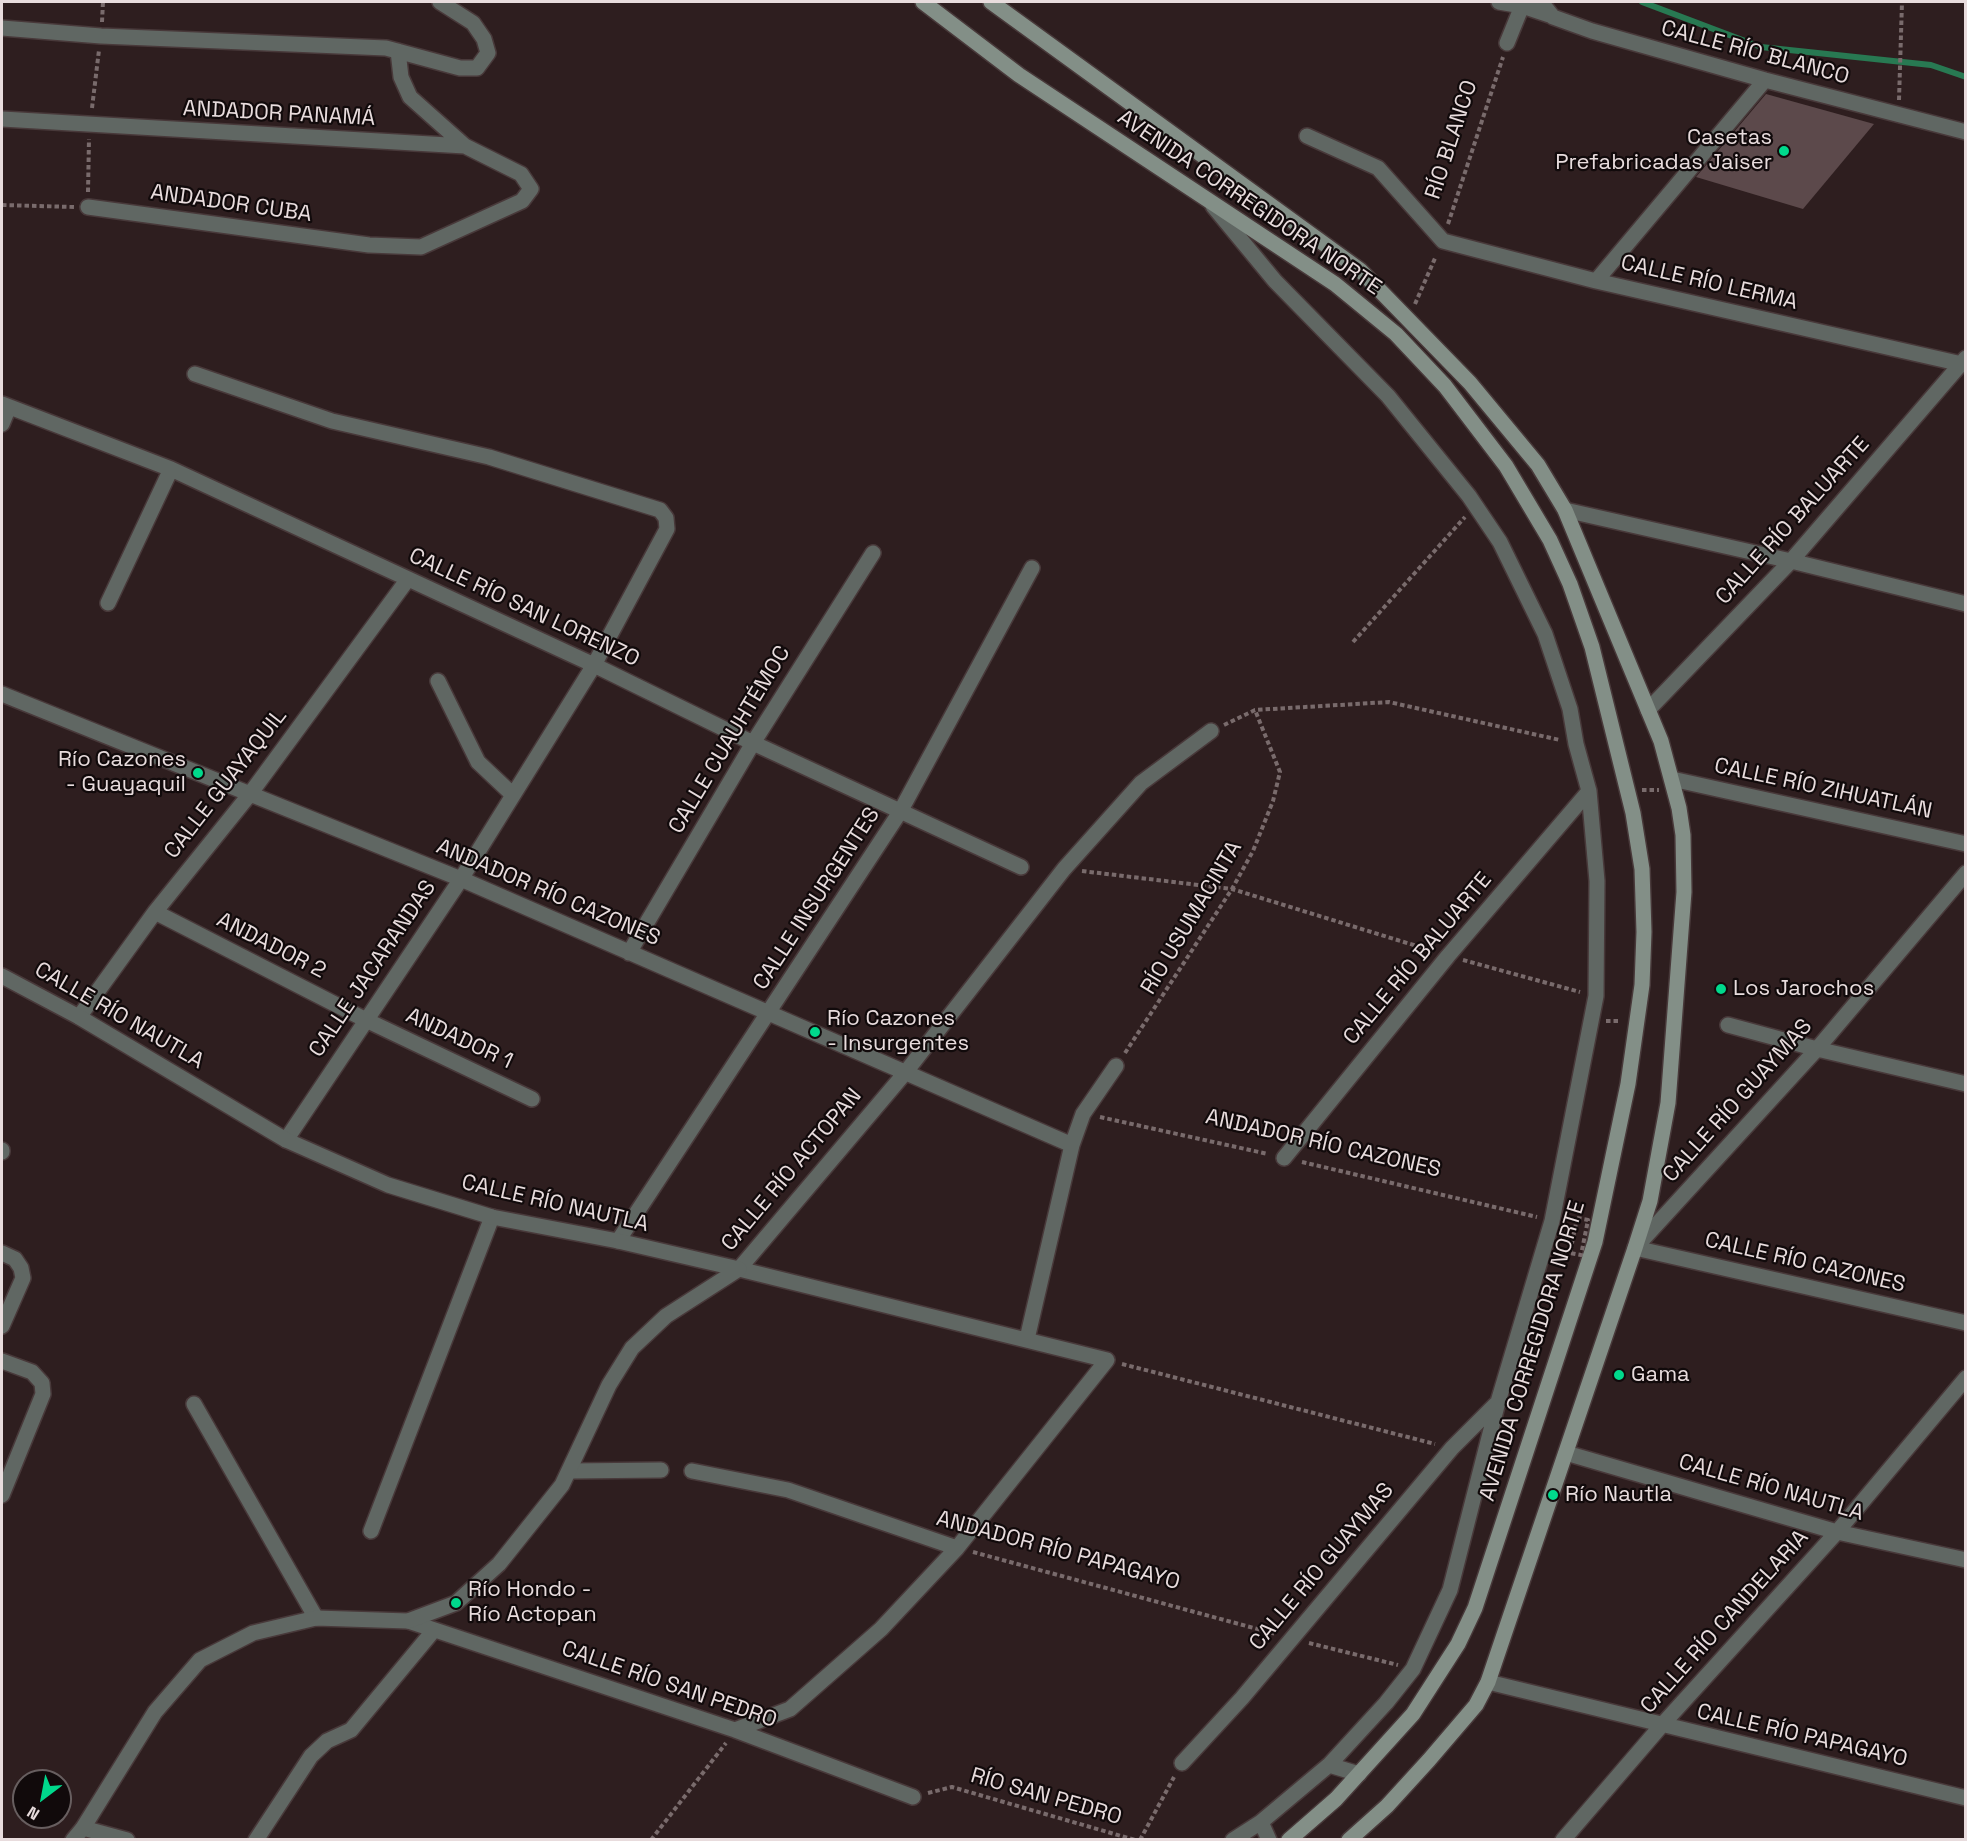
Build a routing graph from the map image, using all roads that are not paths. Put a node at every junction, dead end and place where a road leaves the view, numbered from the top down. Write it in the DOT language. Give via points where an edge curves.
graph roads {
  1 [pos="440,2"];
  2 [pos="923,2"];
  3 [pos="991,2"];
  4 [pos="1499,2"];
  5 [pos="1541,2"];
  6 [pos="1522,6"];
  7 [pos="1553,17"];
  8 [pos="2,28"];
  9 [pos="1507,43"];
  10 [pos="398,51"];
  11 [pos="1765,80"];
  12 [pos="2,119"];
  13 [pos="1965,132"];
  14 [pos="1307,136"];
  15 [pos="465,146"];
  16 [pos="1209,201"];
  17 [pos="88,207"];
  18 [pos="1596,280"];
  19 [pos="1964,362"];
  20 [pos="195,374"];
  21 [pos="5,405"];
  22 [pos="2,424"];
  23 [pos="171,469"];
  24 [pos="1565,510"];
  25 [pos="873,553"];
  26 [pos="1791,561"];
  27 [pos="1032,568"];
  28 [pos="408,579"];
  29 [pos="108,603"];
  30 [pos="1965,604"];
  31 [pos="594,665"];
  32 [pos="438,681"];
  33 [pos="2,694"];
  34 [pos="1648,710"];
  35 [pos="1211,731"];
  36 [pos="753,743"];
  37 [pos="1673,784"];
  38 [pos="1589,791"];
  39 [pos="250,794"];
  40 [pos="513,795"];
  41 [pos="900,812"];
  42 [pos="1965,844"];
  43 [pos="1021,867"];
  44 [pos="1965,873"];
  45 [pos="461,879"];
  46 [pos="155,912"];
  47 [pos="629,953"];
  48 [pos="2,976"];
  49 [pos="770,1013"];
  50 [pos="79,1017"];
  51 [pos="366,1020"];
  52 [pos="1728,1025"];
  53 [pos="1817,1049"];
  54 [pos="1116,1066"];
  55 [pos="904,1072"];
  56 [pos="1965,1084"];
  57 [pos="532,1099"];
  58 [pos="286,1140"];
  59 [pos="1072,1145"];
  60 [pos="1284,1158"];
  61 [pos="492,1217"];
  62 [pos="618,1241"];
  63 [pos="1635,1248"];
  64 [pos="2,1253"];
  65 [pos="739,1269"];
  66 [pos="1965,1323"];
  67 [pos="2,1326"];
  68 [pos="1027,1339"];
  69 [pos="2,1361"];
  70 [pos="1965,1378"];
  71 [pos="1498,1402"];
  72 [pos="194,1404"];
  73 [pos="1566,1453"];
  74 [pos="661,1470"];
  75 [pos="571,1471"];
  76 [pos="692,1471"];
  77 [pos="2,1495"];
  78 [pos="370,1531"];
  79 [pos="1837,1532"];
  80 [pos="957,1548"];
  81 [pos="1965,1560"];
  82 [pos="316,1618"];
  83 [pos="408,1622"];
  84 [pos="434,1630"];
  85 [pos="1488,1682"];
  86 [pos="1661,1726"];
  87 [pos="735,1730"];
  88 [pos="1182,1763"];
  89 [pos="1329,1765"];
  90 [pos="1359,1774"];
  91 [pos="913,1797"];
  92 [pos="1965,1798"];
  93 [pos="1261,1822"];
  94 [pos="78,1834"];
  95 [pos="127,1839"];
  96 [pos="256,1839"];
  97 [pos="1233,1839"];
  98 [pos="1269,1839"];
  99 [pos="1289,1839"];
  100 [pos="1349,1839"];
  101 [pos="1563,1839"];
  1 -- 10 [label="street" via="473,23 484,39 488,53 477,68 460,68"];
  2 -- 16 [label="main road, AVENIDA CORREGIDORA NORTE" via="1019,75"];
  3 -- 24 [label="main road, AVENIDA CORREGIDORA NORTE" via="1360,270 1470,383 1538,465"];
  4 -- 6 [label="street"];
  5 -- 7 [label="street"];
  6 -- 7 [label="street"];
  6 -- 9 [label="street"];
  7 -- 11 [label="street, CALLE RÍO BLANCO"];
  8 -- 10 [label="street"];
  10 -- 15 [label="street" via="401,77 410,97"];
  11 -- 13 [label="street, CALLE RÍO BLANCO"];
  11 -- 18 [label="street"];
  12 -- 15 [label="street, ANDADOR PANAMÁ"];
  14 -- 18 [label="street, CALLE RÍO LERMA" via="1378,168 1443,241"];
  15 -- 17 [label="street, ANDADOR CUBA" via="521,174 531,189 522,201 421,247 369,245"];
  16 -- 38 [label="street" via="1275,281 1388,396 1476,505 1500,542 1545,634 1570,709"];
  16 -- 90 [label="main road, AVENIDA CORREGIDORA NORTE" via="1335,284 1396,334 1445,386 1506,466 1550,540 1592,647 1642,869 1642,985 1628,1084 1595,1242 1475,1608 1458,1644 1413,1714"];
  18 -- 19 [label="street, CALLE RÍO LERMA"];
  19 -- 26 [label="street, CALLE RÍO BALUARTE"];
  20 -- 31 [label="street, CALLE JACARANDAS" via="332,421 489,457 660,510 667,529"];
  21 -- 22 [label="street"];
  21 -- 23 [label="street, CALLE RÍO SAN LORENZO"];
  23 -- 28 [label="street, CALLE RÍO SAN LORENZO"];
  23 -- 29 [label="street"];
  24 -- 26 [label="street"];
  24 -- 34 [label="main road, AVENIDA CORREGIDORA NORTE"];
  25 -- 36 [label="street, CALLE CUAUHTÉMOC"];
  26 -- 30 [label="street"];
  26 -- 34 [label="street, CALLE RÍO BALUARTE"];
  27 -- 41 [label="street, CALLE INSURGENTES"];
  28 -- 31 [label="street, CALLE RÍO SAN LORENZO"];
  28 -- 39 [label="street, CALLE GUAYAQUIL"];
  31 -- 36 [label="street, CALLE RÍO SAN LORENZO"];
  31 -- 40 [label="street, CALLE JACARANDAS"];
  32 -- 40 [label="street" via="478,762"];
  33 -- 39 [label="street, ANDADOR RÍO CAZONES"];
  34 -- 37 [label="main road, AVENIDA CORREGIDORA NORTE"];
  35 -- 55 [label="street, CALLE RÍO ACTOPAN" via="1141,783 1064,869"];
  36 -- 41 [label="street, CALLE RÍO SAN LORENZO"];
  36 -- 47 [label="street, CALLE CUAUHTÉMOC"];
  37 -- 42 [label="street, CALLE RÍO ZIHUATLÁN"];
  37 -- 63 [label="main road, AVENIDA CORREGIDORA NORTE" via="1683,835 1684,892 1675,1026 1668,1102 1650,1201"];
  38 -- 60 [label="street, CALLE RÍO BALUARTE"];
  38 -- 71 [label="street" via="1597,881 1596,996 1552,1221"];
  39 -- 45 [label="street, ANDADOR RÍO CAZONES"];
  39 -- 46 [label="street, CALLE GUAYAQUIL"];
  40 -- 45 [label="street, CALLE JACARANDAS"];
  41 -- 43 [label="street, CALLE RÍO SAN LORENZO"];
  41 -- 49 [label="street, CALLE INSURGENTES"];
  44 -- 53 [label="street, CALLE RÍO GUAYMAS"];
  45 -- 47 [label="street, ANDADOR RÍO CAZONES"];
  45 -- 51 [label="street, CALLE JACARANDAS"];
  46 -- 50 [label="street, CALLE GUAYAQUIL"];
  46 -- 51 [label="street, ANDADOR 2"];
  47 -- 49 [label="street, ANDADOR RÍO CAZONES"];
  48 -- 50 [label="street, CALLE RÍO NAUTLA"];
  49 -- 55 [label="street, ANDADOR RÍO CAZONES"];
  49 -- 62 [label="street, CALLE INSURGENTES"];
  50 -- 58 [label="street, CALLE RÍO NAUTLA"];
  51 -- 57 [label="street, ANDADOR 1"];
  51 -- 58 [label="street, CALLE JACARANDAS"];
  52 -- 53 [label="street"];
  53 -- 56 [label="street"];
  53 -- 63 [label="street, CALLE RÍO GUAYMAS"];
  54 -- 59 [label="street" via="1083,1114"];
  55 -- 59 [label="street, ANDADOR RÍO CAZONES"];
  55 -- 65 [label="street, CALLE RÍO ACTOPAN"];
  58 -- 61 [label="street, CALLE RÍO NAUTLA" via="388,1185"];
  59 -- 68 [label="street"];
  61 -- 62 [label="street, CALLE RÍO NAUTLA"];
  61 -- 78 [label="street"];
  62 -- 65 [label="street, CALLE RÍO NAUTLA"];
  63 -- 66 [label="street, CALLE RÍO CAZONES"];
  63 -- 73 [label="main road, AVENIDA CORREGIDORA NORTE"];
  64 -- 67 [label="street" via="15,1259 23,1278"];
  65 -- 68 [label="street, CALLE RÍO NAUTLA"];
  65 -- 75 [label="street, CALLE RÍO ACTOPAN" via="666,1316 632,1348 609,1385"];
  68 -- 80 [label="street, CALLE RÍO NAUTLA" via="1107,1360"];
  69 -- 77 [label="street" via="32,1372 42,1383 43,1394"];
  70 -- 79 [label="street, CALLE RÍO CANDELARIA"];
  71 -- 88 [label="street, CALLE RÍO GUAYMAS" via="1452,1448 1242,1698"];
  71 -- 89 [label="street" via="1450,1590 1413,1669"];
  72 -- 82 [label="street"];
  73 -- 79 [label="street, CALLE RÍO NAUTLA"];
  73 -- 85 [label="main road, AVENIDA CORREGIDORA NORTE"];
  74 -- 75 [label="street"];
  75 -- 83 [label="street, CALLE RÍO ACTOPAN" via="499,1564 456,1603"];
  76 -- 80 [label="street, ANDADOR RÍO PAPAGAYO" via="788,1490"];
  79 -- 81 [label="street, CALLE RÍO NAUTLA"];
  79 -- 86 [label="street, CALLE RÍO CANDELARIA"];
  80 -- 87 [label="street" via="838,1670 790,1709"];
  82 -- 83 [label="street"];
  82 -- 94 [label="street" via="253,1633 200,1660 155,1713"];
  83 -- 84 [label="street, CALLE RÍO SAN PEDRO"];
  84 -- 87 [label="street, CALLE RÍO SAN PEDRO"];
  84 -- 96 [label="street" via="351,1730 327,1741 311,1756"];
  85 -- 86 [label="street, CALLE RÍO PAPAGAYO"];
  85 -- 100 [label="main road, AVENIDA CORREGIDORA NORTE" via="1476,1705 1429,1760 1387,1806"];
  86 -- 92 [label="street, CALLE RÍO PAPAGAYO"];
  86 -- 101 [label="street, CALLE RÍO CANDELARIA"];
  87 -- 91 [label="street, CALLE RÍO SAN PEDRO"];
  89 -- 90 [label="street"];
  89 -- 93 [label="street"];
  90 -- 99 [label="main road, AVENIDA CORREGIDORA NORTE" via="1336,1800"];
  93 -- 97 [label="street"];
  93 -- 98 [label="street"];
  94 -- 95 [label="street"];
}
